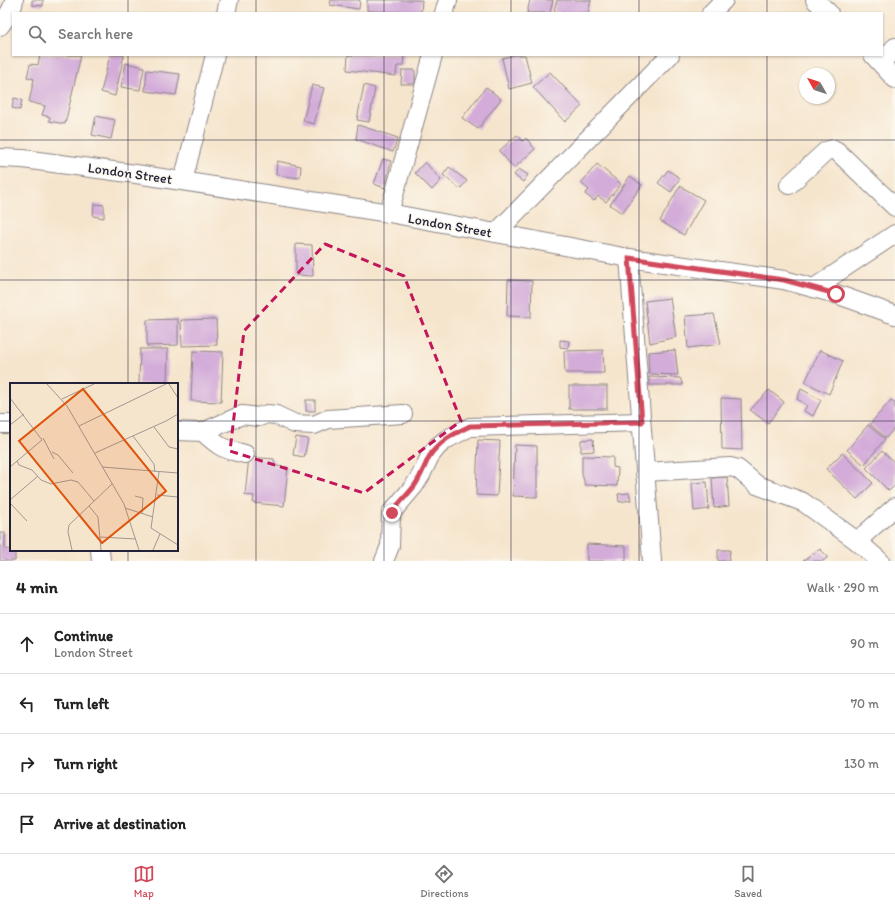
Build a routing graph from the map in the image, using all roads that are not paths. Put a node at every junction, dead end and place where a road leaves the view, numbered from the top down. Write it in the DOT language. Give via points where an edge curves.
graph roads {
  1 [pos="14,0"];
  2 [pos="229,0"];
  3 [pos="448,0"];
  4 [pos="724,0"];
  5 [pos="815,0"];
  6 [pos="226,12"];
  7 [pos="444,12"];
  8 [pos="712,12"];
  9 [pos="827,12"];
  10 [pos="0,26"];
  11 [pos="895,47"];
  12 [pos="883,55"];
  13 [pos="215,56"];
  14 [pos="432,56"];
  15 [pos="669,56"];
  16 [pos="877,59"];
  17 [pos="895,79"];
  18 [pos="0,158"];
  19 [pos="183,181"];
  20 [pos="789,185"];
  21 [pos="895,207"];
  22 [pos="389,213"];
  23 [pos="496,233"];
  24 [pos="895,234"];
  25 [pos="629,258"];
  26 [pos="814,288"];
  27 [pos="895,315"];
  28 [pos="403,414"];
  29 [pos="642,422"];
  30 [pos="178,431"];
  31 [pos="203,432"];
  32 [pos="245,454"];
  33 [pos="646,472"];
  34 [pos="895,507"];
  35 [pos="857,541"];
  36 [pos="384,561"];
  37 [pos="652,561"];
  38 [pos="880,561"];
  1 -- 10 [label="street" via="11,12"];
  2 -- 6 [label="street"];
  3 -- 7 [label="street"];
  4 -- 8 [label="street"];
  5 -- 9 [label="street"];
  11 -- 12 [label="street"];
  13 -- 19 [label="street"];
  14 -- 22 [label="street"];
  15 -- 23 [label="street"];
  16 -- 17 [label="street"];
  18 -- 19 [label="street, London Street" via="24,159"];
  19 -- 22 [label="street, London Street"];
  20 -- 21 [label="street" via="826,151 833,149"];
  22 -- 23 [label="street, London Street"];
  23 -- 25 [label="street, London Street"];
  24 -- 26 [label="street"];
  25 -- 26 [label="street, London Street" via="784,280"];
  25 -- 29 [label="street"];
  26 -- 27 [label="street, London Street"];
  28 -- 31 [label="street" via="328,419 314,425 295,424 276,415 242,415"];
  29 -- 33 [label="street"];
  29 -- 36 [label="street" via="470,426 459,431 438,446 414,486 392,513 390,546"];
  30 -- 31 [label="street"];
  31 -- 32 [label="street" via="216,445"];
  33 -- 35 [label="street" via="730,467 738,469 757,485 803,502"];
  33 -- 37 [label="street"];
  34 -- 35 [label="street"];
  35 -- 38 [label="street"];
}
